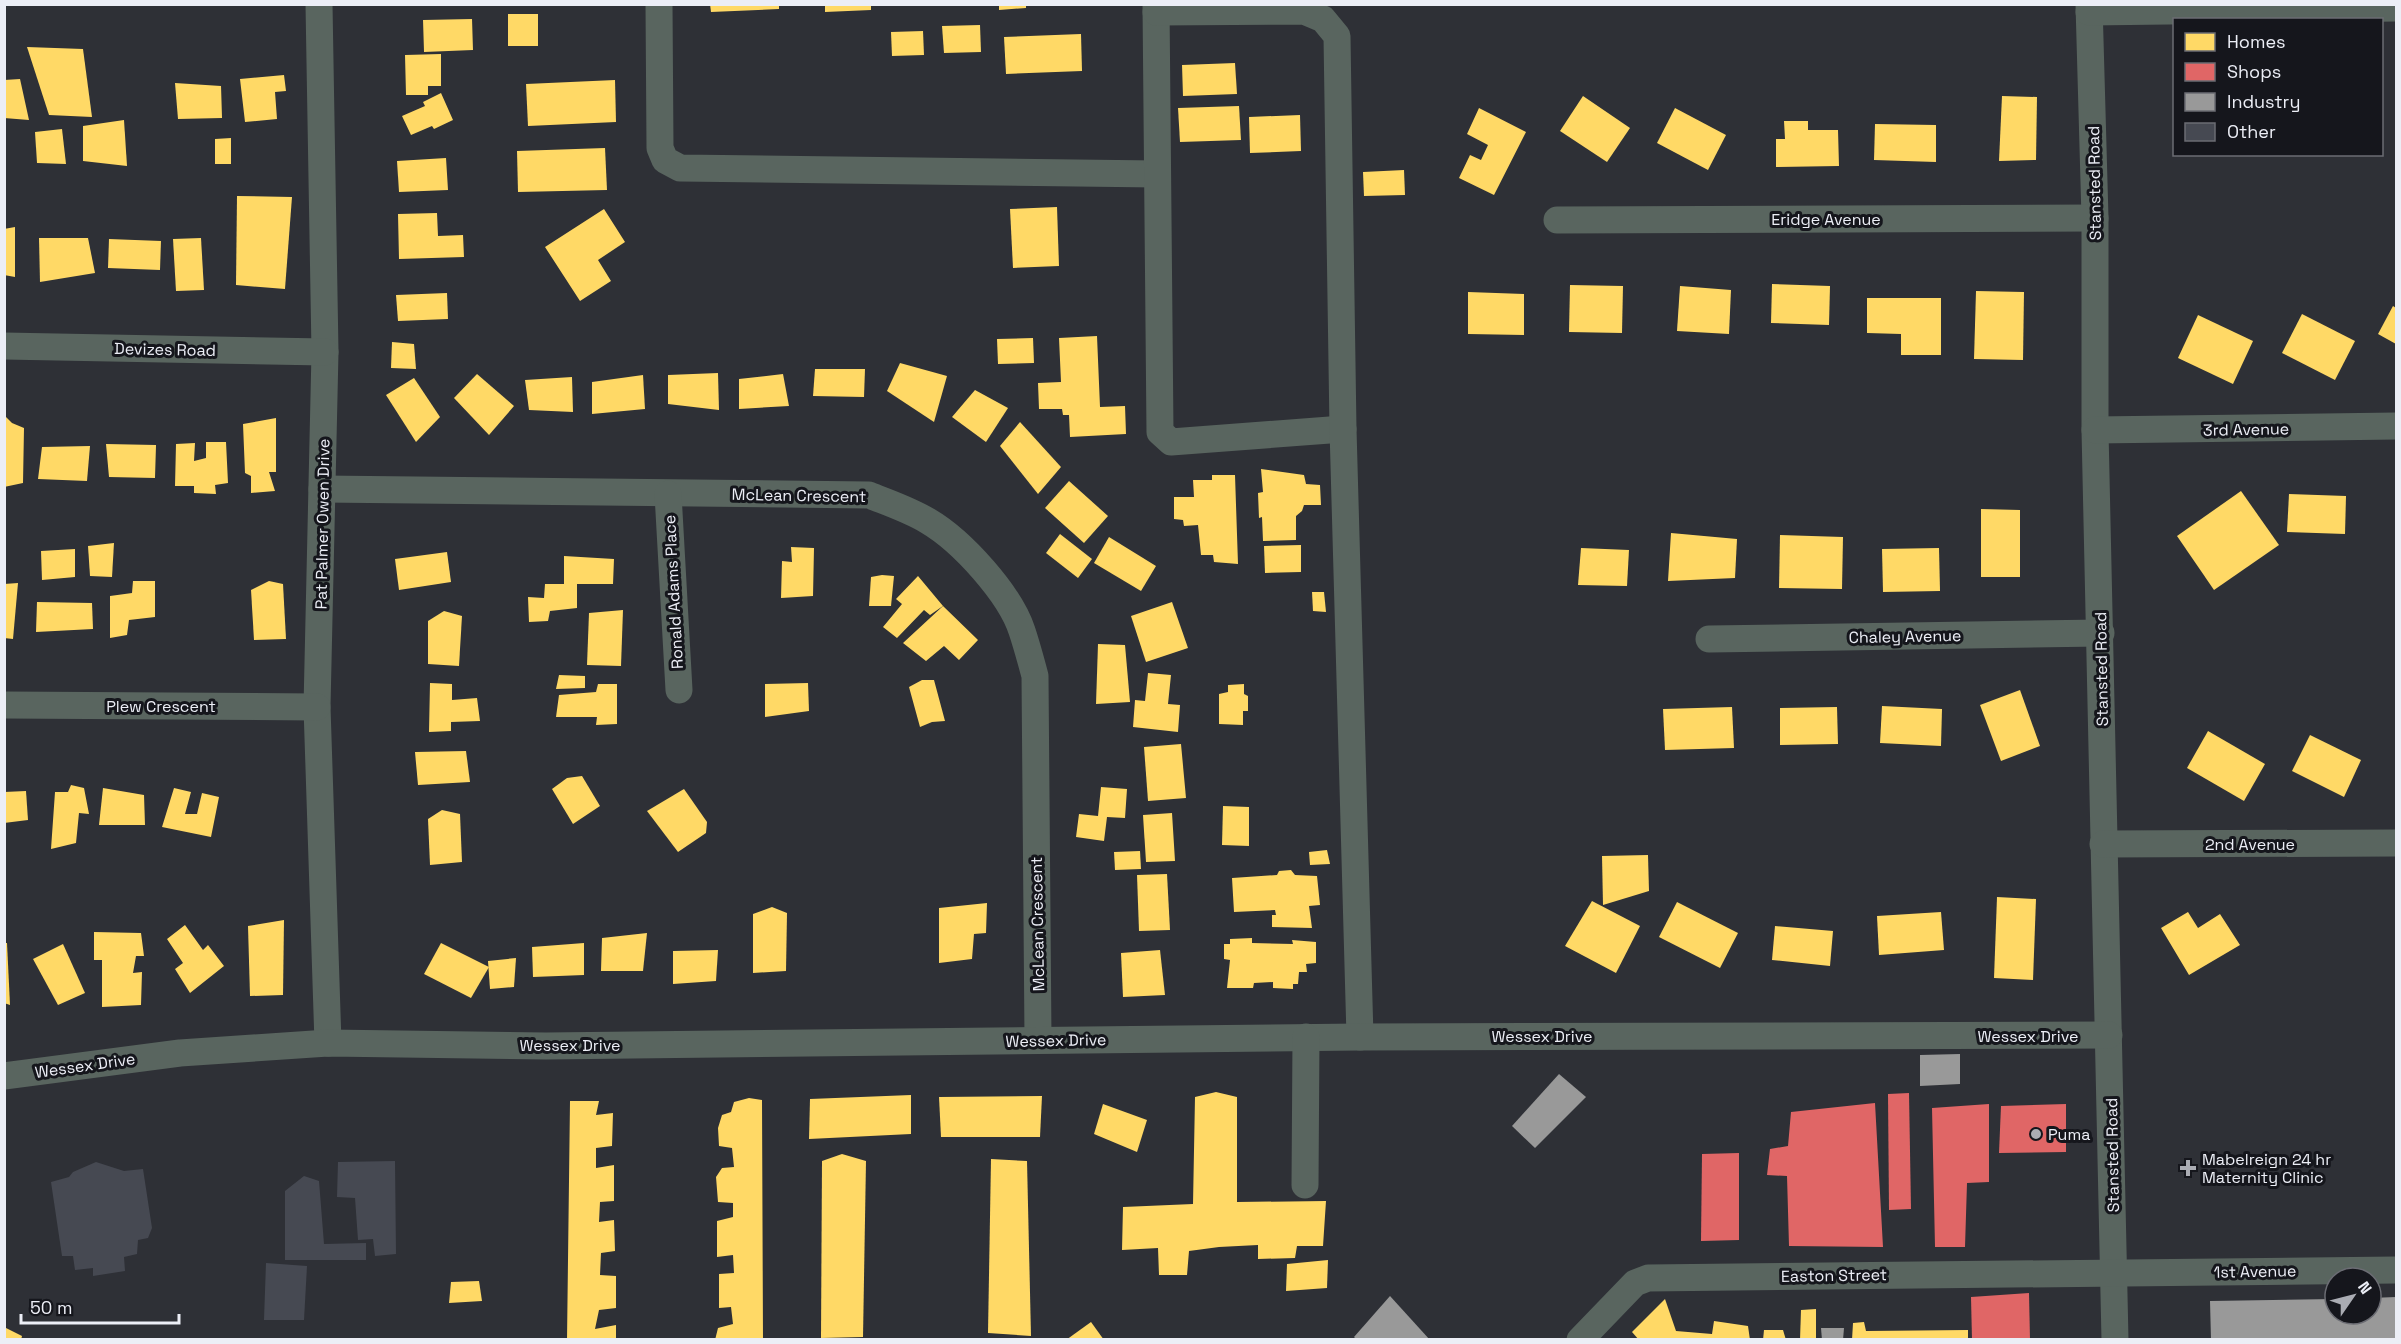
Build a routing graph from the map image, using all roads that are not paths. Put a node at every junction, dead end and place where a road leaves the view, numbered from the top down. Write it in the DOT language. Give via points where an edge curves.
graph roads {
  1 [pos="319,4"];
  2 [pos="659,4"];
  3 [pos="1156,8"];
  4 [pos="2089,8"];
  5 [pos="2397,8"];
  6 [pos="1157,174"];
  7 [pos="2095,218"];
  8 [pos="1557,220"];
  9 [pos="4,346"];
  10 [pos="325,352"];
  11 [pos="2397,426"];
  12 [pos="1343,429"];
  13 [pos="2095,430"];
  14 [pos="322,489"];
  15 [pos="668,494"];
  16 [pos="2101,633"];
  17 [pos="1709,639"];
  18 [pos="679,690"];
  19 [pos="4,705"];
  20 [pos="317,707"];
  21 [pos="2397,843"];
  22 [pos="2103,844"];
  23 [pos="2109,1035"];
  24 [pos="1306,1037"];
  25 [pos="1360,1037"];
  26 [pos="1038,1040"];
  27 [pos="328,1043"];
  28 [pos="4,1076"];
  29 [pos="1305,1185"];
  30 [pos="2397,1270"];
  31 [pos="2114,1272"];
  32 [pos="2112,1338"];
  33 [pos="1580,1340"];
  1 -- 10 [label="street, Pat Palmer Owen Drive"];
  2 -- 6 [label="street" via="660,148 665,160 680,168"];
  3 -- 6 [label="street"];
  3 -- 12 [label="street" via="1305,11 1323,19 1337,36"];
  4 -- 5 [label="street"];
  4 -- 7 [label="street, Stansted Road"];
  6 -- 12 [label="street" via="1160,432 1171,442"];
  7 -- 8 [label="street, Eridge Avenue"];
  7 -- 13 [label="street, Stansted Road"];
  9 -- 10 [label="street, Devizes Road"];
  10 -- 14 [label="street, Pat Palmer Owen Drive"];
  11 -- 13 [label="street, 3rd Avenue"];
  12 -- 25 [label="street"];
  13 -- 16 [label="street, Stansted Road"];
  14 -- 15 [label="street, McLean Crescent"];
  14 -- 20 [label="street, Pat Palmer Owen Drive"];
  15 -- 18 [label="street, Ronald Adams Place"];
  15 -- 26 [label="street, McLean Crescent" via="869,495 927,520 956,541 1007,603 1022,629 1035,676"];
  16 -- 17 [label="street, Chaley Avenue"];
  16 -- 22 [label="street, Stansted Road"];
  19 -- 20 [label="street, Plew Crescent"];
  20 -- 27 [label="street, Pat Palmer Owen Drive"];
  21 -- 22 [label="street, 2nd Avenue"];
  22 -- 23 [label="street, Stansted Road"];
  23 -- 25 [label="street, Wessex Drive"];
  23 -- 31 [label="street, Stansted Road"];
  24 -- 25 [label="street, Wessex Drive"];
  24 -- 26 [label="street, Wessex Drive"];
  24 -- 29 [label="street"];
  26 -- 27 [label="street, Wessex Drive" via="546,1046"];
  27 -- 28 [label="street, Wessex Drive" via="180,1053"];
  30 -- 31 [label="street, 1st Avenue"];
  31 -- 32 [label="street, Stansted Road"];
  31 -- 33 [label="street, Easton Street" via="1648,1278 1635,1283"];
}
